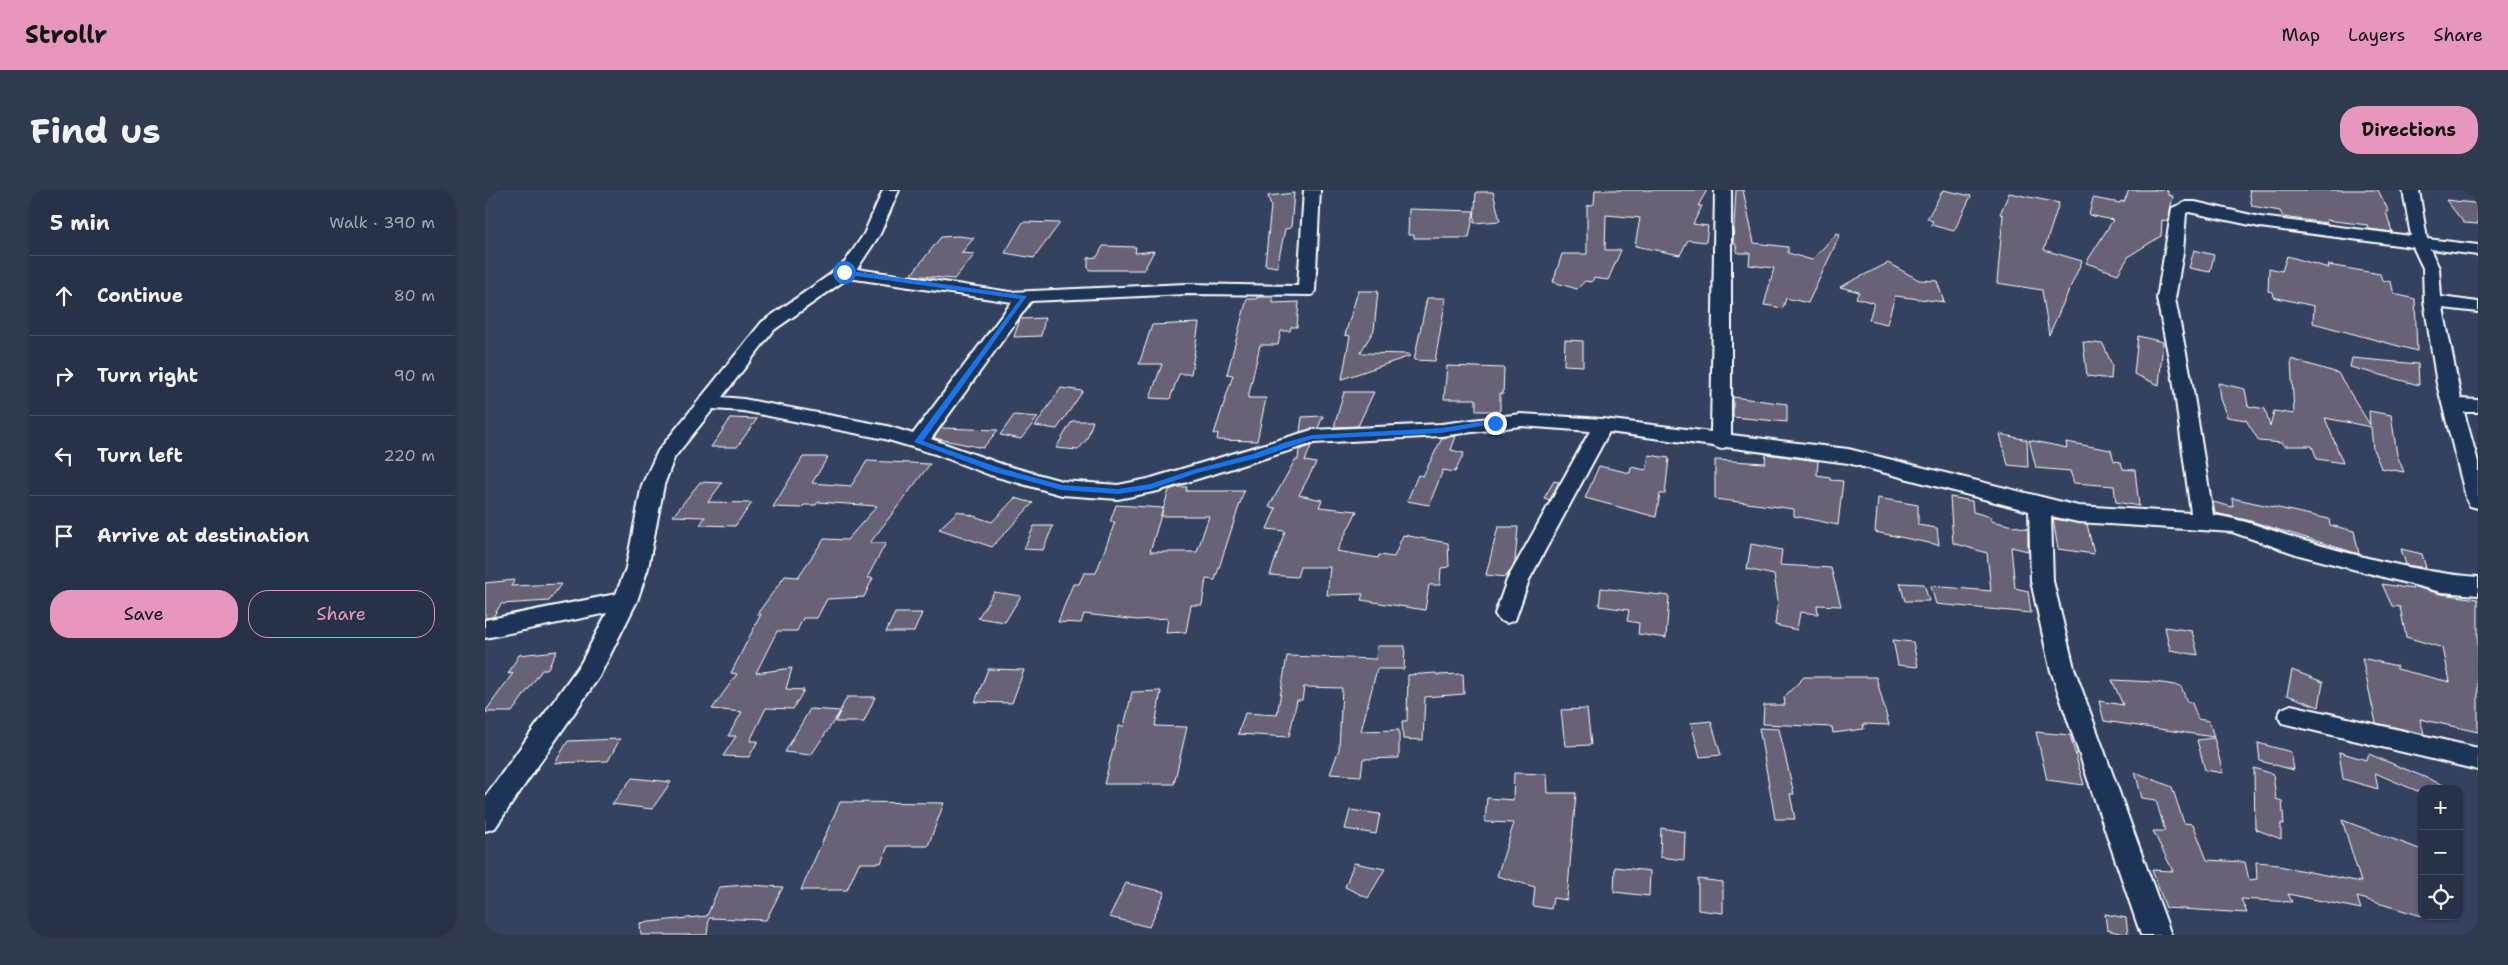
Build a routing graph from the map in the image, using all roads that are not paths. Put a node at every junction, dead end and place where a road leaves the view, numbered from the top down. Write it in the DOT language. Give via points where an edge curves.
graph roads {
  1 [pos="891,190"];
  2 [pos="1312,190"];
  3 [pos="1723,190"];
  4 [pos="2411,190"];
  5 [pos="2420,244"];
  6 [pos="2478,250"];
  7 [pos="844,272"];
  8 [pos="1025,297"];
  9 [pos="2433,301"];
  10 [pos="2478,307"];
  11 [pos="706,402"];
  12 [pos="2452,404"];
  13 [pos="2478,406"];
  14 [pos="1603,425"];
  15 [pos="918,442"];
  16 [pos="1721,442"];
  17 [pos="2478,500"];
  18 [pos="2040,506"];
  19 [pos="2203,521"];
  20 [pos="2478,586"];
  21 [pos="625,601"];
  22 [pos="1507,614"];
  23 [pos="485,629"];
  24 [pos="2291,716"];
  25 [pos="2478,759"];
  26 [pos="485,819"];
  27 [pos="2156,935"];
  1 -- 7 [label="street" via="886,209"];
  2 -- 8 [label="street" via="1306,291 1186,289"];
  3 -- 16 [label="street"];
  4 -- 5 [label="street"];
  5 -- 6 [label="street"];
  5 -- 9 [label="street" via="2431,268"];
  5 -- 19 [label="street" via="2260,222 2195,207 2178,210 2175,252 2166,298 2182,378"];
  7 -- 8 [label="street"];
  7 -- 11 [label="street" via="784,311 768,326"];
  8 -- 15 [label="street"];
  9 -- 10 [label="street"];
  9 -- 12 [label="street"];
  11 -- 15 [label="street" via="807,417"];
  11 -- 21 [label="street" via="665,456 653,485 637,568"];
  12 -- 13 [label="street"];
  12 -- 17 [label="street"];
  14 -- 15 [label="street" via="1521,420 1441,430 1312,437 1151,486 1118,492 1062,488 997,470"];
  14 -- 16 [label="street"];
  14 -- 22 [label="street" via="1517,580"];
  16 -- 18 [label="street" via="1849,456"];
  18 -- 19 [label="street" via="2078,514"];
  18 -- 27 [label="street" via="2042,580 2062,668"];
  19 -- 20 [label="street" via="2250,529 2299,547 2441,584"];
  21 -- 23 [label="street"];
  21 -- 26 [label="street" via="590,670"];
  24 -- 25 [label="street"];
}
